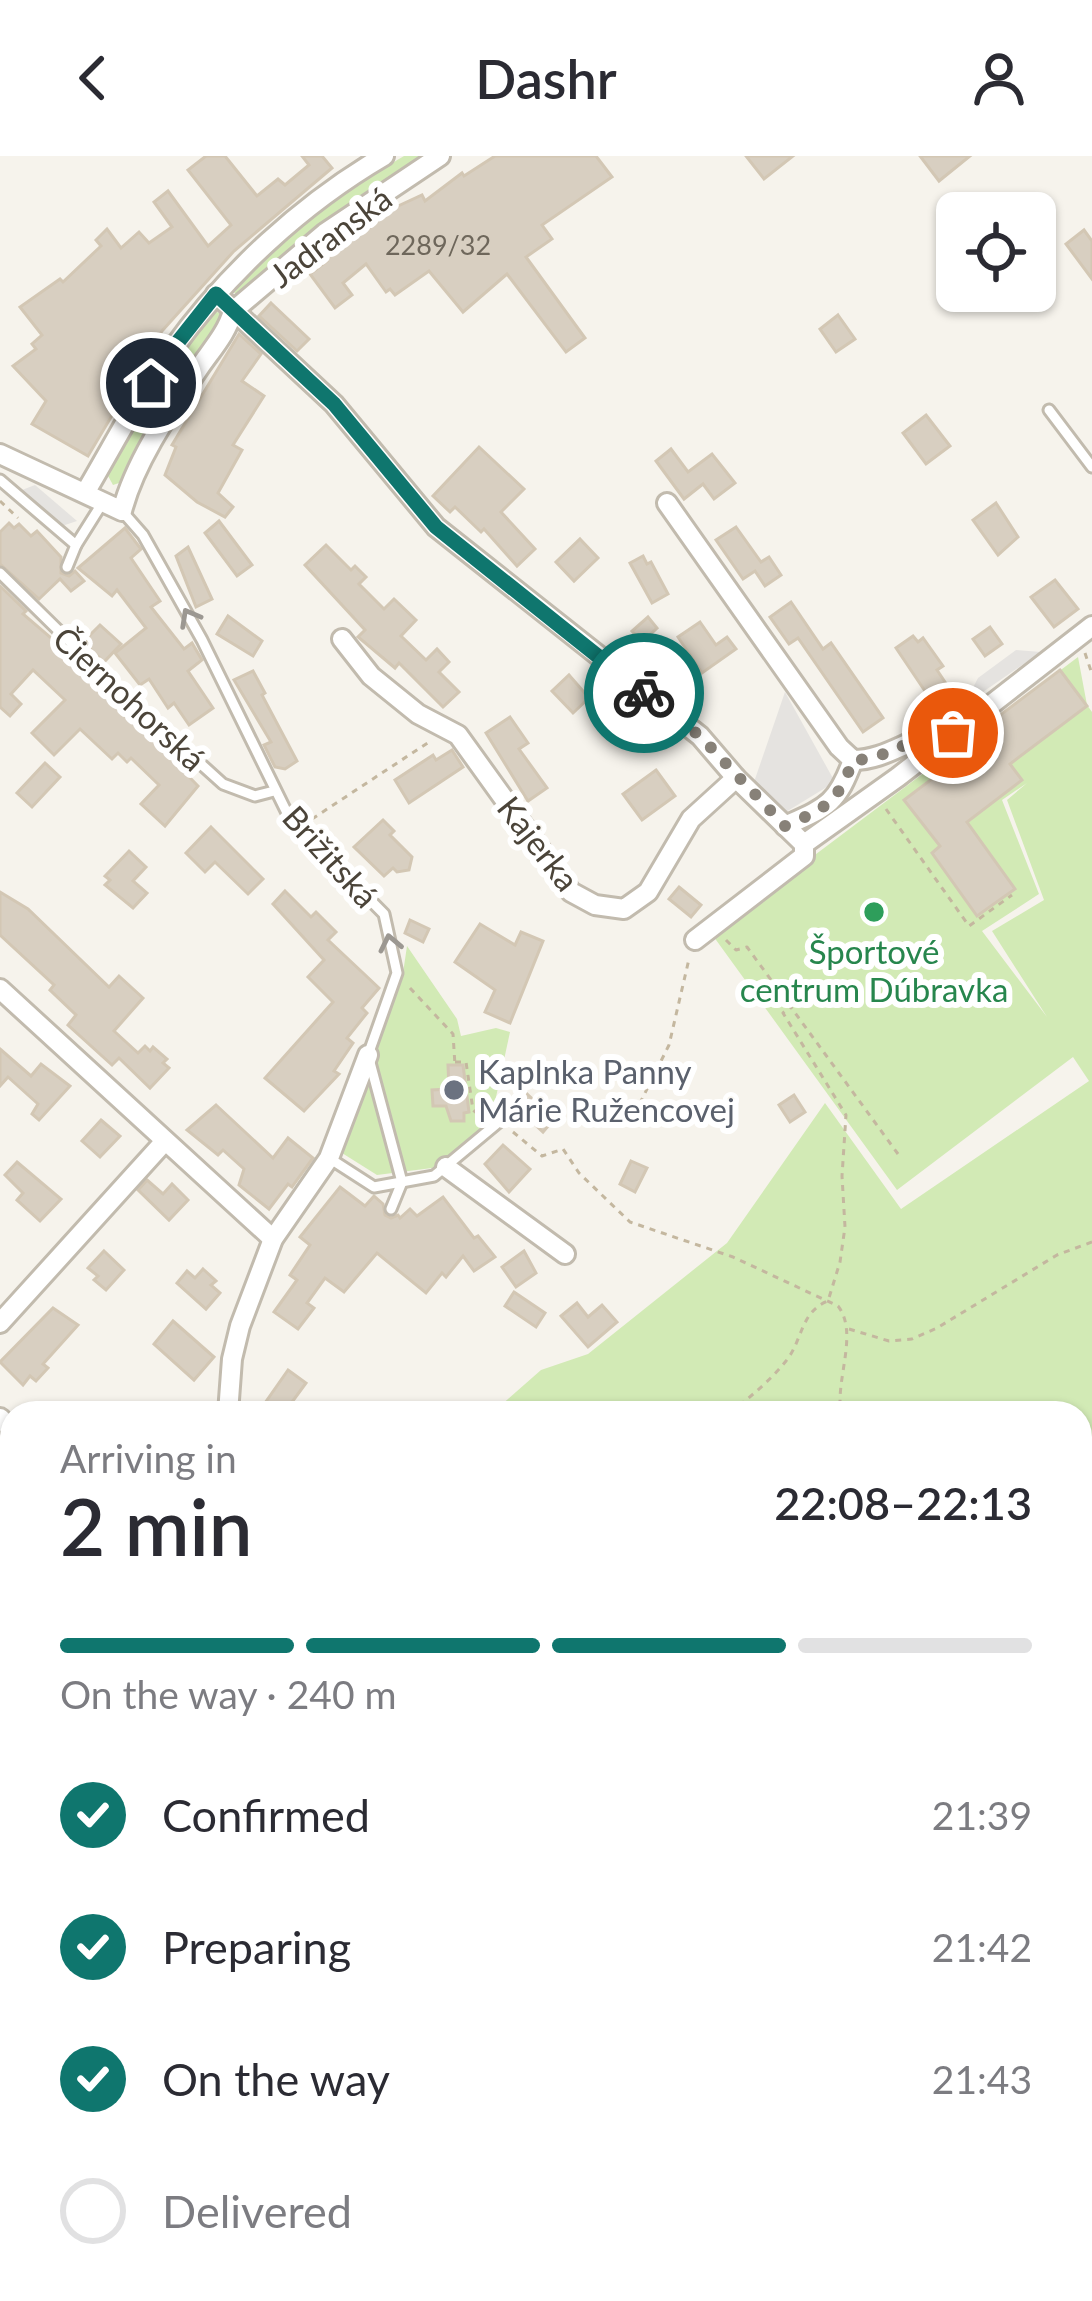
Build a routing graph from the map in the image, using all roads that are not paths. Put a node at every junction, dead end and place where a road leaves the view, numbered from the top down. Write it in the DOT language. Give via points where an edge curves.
graph roads {
  1 [pos="384,156"];
  2 [pos="440,156"];
  3 [pos="216,294"];
  4 [pos="233,311"];
  5 [pos="1049,410"];
  6 [pos="0,454"];
  7 [pos="1092,466"];
  8 [pos="0,480"];
  9 [pos="94,498"];
  10 [pos="667,503"];
  11 [pos="122,511"];
  12 [pos="76,545"];
  13 [pos="67,567"];
  14 [pos="0,573"];
  15 [pos="1086,632"];
  16 [pos="342,639"];
  17 [pos="953,733"];
  18 [pos="853,760"];
  19 [pos="736,778"];
  20 [pos="274,791"];
  21 [pos="785,826"];
  22 [pos="804,844"];
  23 [pos="694,940"];
  24 [pos="0,988"];
  25 [pos="368,1054"];
  26 [pos="500,1121"];
  27 [pos="165,1141"];
  28 [pos="329,1158"];
  29 [pos="446,1167"];
  30 [pos="402,1182"];
  31 [pos="391,1210"];
  32 [pos="273,1239"];
  33 [pos="566,1254"];
  34 [pos="0,1323"];
  35 [pos="229,1401"];
  1 -- 3 [label="street, Jadranská" via="320,200"];
  2 -- 4 [label="street, Jadranská" via="325,233"];
  3 -- 4 [label="street"];
  3 -- 9 [label="street, Jadranská" via="170,352"];
  4 -- 11 [label="street, Jadranská" via="134,476"];
  4 -- 19 [label="street" via="334,404 436,527 700,736"];
  5 -- 7 [label="lane"];
  6 -- 9 [label="street"];
  8 -- 12 [label="lane"];
  9 -- 11 [label="street"];
  9 -- 12 [label="lane"];
  10 -- 18 [label="street" via="689,515"];
  20 -- 11 [label="lane, Brižitská, one-way" via="202,640"];
  12 -- 13 [label="lane"];
  14 -- 20 [label="lane, Čiernohorská" via="224,784 255,796"];
  15 -- 17 [label="street"];
  16 -- 19 [label="street, Kajerka" via="371,676 458,735 571,892 595,905 624,909 648,892 691,819"];
  17 -- 18 [label="street"];
  17 -- 22 [label="street"];
  18 -- 21 [label="street" via="832,802"];
  19 -- 21 [label="street"];
  25 -- 20 [label="lane, Brižitská, one-way" via="397,973 383,914 290,819"];
  21 -- 22 [label="street"];
  22 -- 23 [label="street" via="804,856"];
  24 -- 27 [label="street"];
  25 -- 28 [label="street"];
  25 -- 30 [label="lane"];
  26 -- 29 [label="lane"];
  27 -- 32 [label="street"];
  27 -- 34 [label="street"];
  28 -- 30 [label="lane" via="374,1187"];
  28 -- 32 [label="street"];
  29 -- 30 [label="lane"];
  29 -- 33 [label="street"];
  30 -- 31 [label="lane"];
  32 -- 35 [label="street" via="240,1326"];
}
